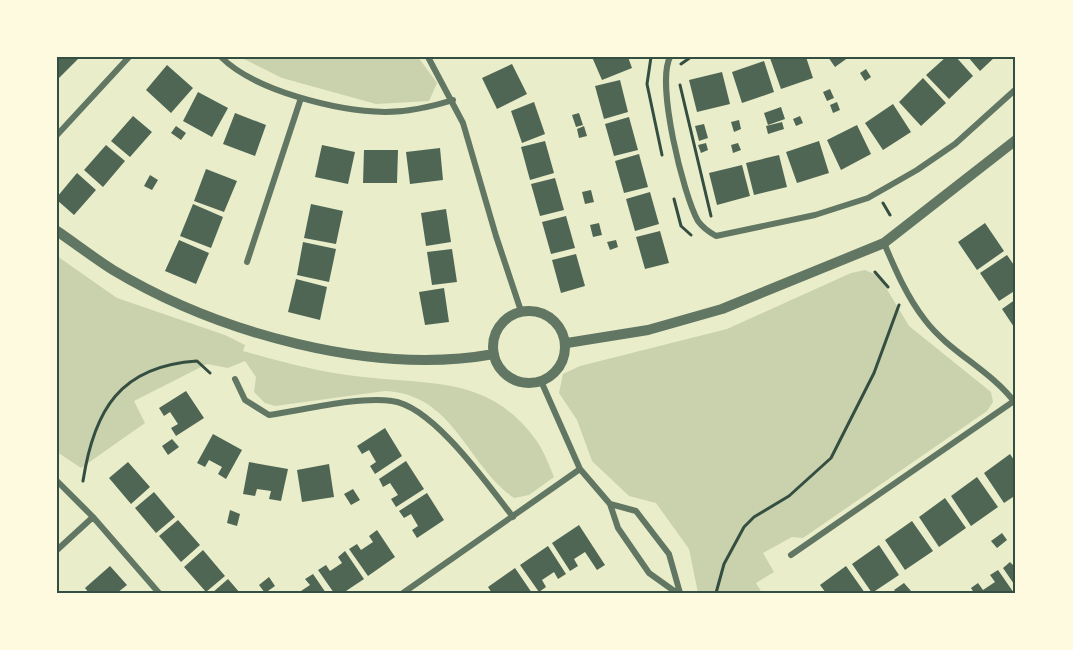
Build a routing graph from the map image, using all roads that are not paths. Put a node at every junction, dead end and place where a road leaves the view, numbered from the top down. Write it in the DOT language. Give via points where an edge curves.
graph roads {
  1 [pos="129,57"];
  2 [pos="221,57"];
  3 [pos="428,57"];
  4 [pos="670,57"];
  5 [pos="1016,88"];
  6 [pos="301,98"];
  7 [pos="453,100"];
  8 [pos="57,135"];
  9 [pos="1016,140"];
  10 [pos="57,231"];
  11 [pos="884,243"];
  12 [pos="247,262"];
  13 [pos="521,312"];
  14 [pos="567,343"];
  15 [pos="494,354"];
  16 [pos="235,379"];
  17 [pos="541,381"];
  18 [pos="1015,403"];
  19 [pos="580,469"];
  20 [pos="57,481"];
  21 [pos="610,504"];
  22 [pos="93,517"];
  23 [pos="513,517"];
  24 [pos="57,550"];
  25 [pos="791,555"];
  26 [pos="159,593"];
  27 [pos="403,593"];
  28 [pos="678,593"];
  1 -- 8 [label="street"];
  2 -- 6 [label="street" via="261,82"];
  3 -- 7 [label="street"];
  4 -- 5 [label="street" via="664,78 686,190 698,220 716,236 815,215 868,198 955,144"];
  6 -- 7 [label="street" via="384,112"];
  6 -- 12 [label="street"];
  7 -- 13 [label="street"];
  9 -- 11 [label="street"];
  10 -- 15 [label="street" via="114,270 157,293 253,331 362,355 462,360"];
  11 -- 14 [label="street" via="722,309 648,330"];
  11 -- 18 [label="street" via="925,321 989,375"];
  13 -- 14 [label="street" via="533,311 554,320"];
  13 -- 15 [label="street" via="496,331"];
  14 -- 17 [label="street" via="557,369"];
  15 -- 17 [label="street" via="510,378 530,383"];
  16 -- 23 [label="street" via="245,399 269,415 373,400 394,401 417,410 436,424"];
  17 -- 19 [label="street"];
  18 -- 25 [label="street"];
  19 -- 21 [label="street"];
  19 -- 23 [label="street"];
  20 -- 22 [label="street"];
  21 -- 28 [label="street" via="618,528 649,573"];
  21 -- 28 [label="street" via="636,511 669,554"];
  22 -- 24 [label="street"];
  22 -- 26 [label="street"];
  23 -- 27 [label="street"];
}
